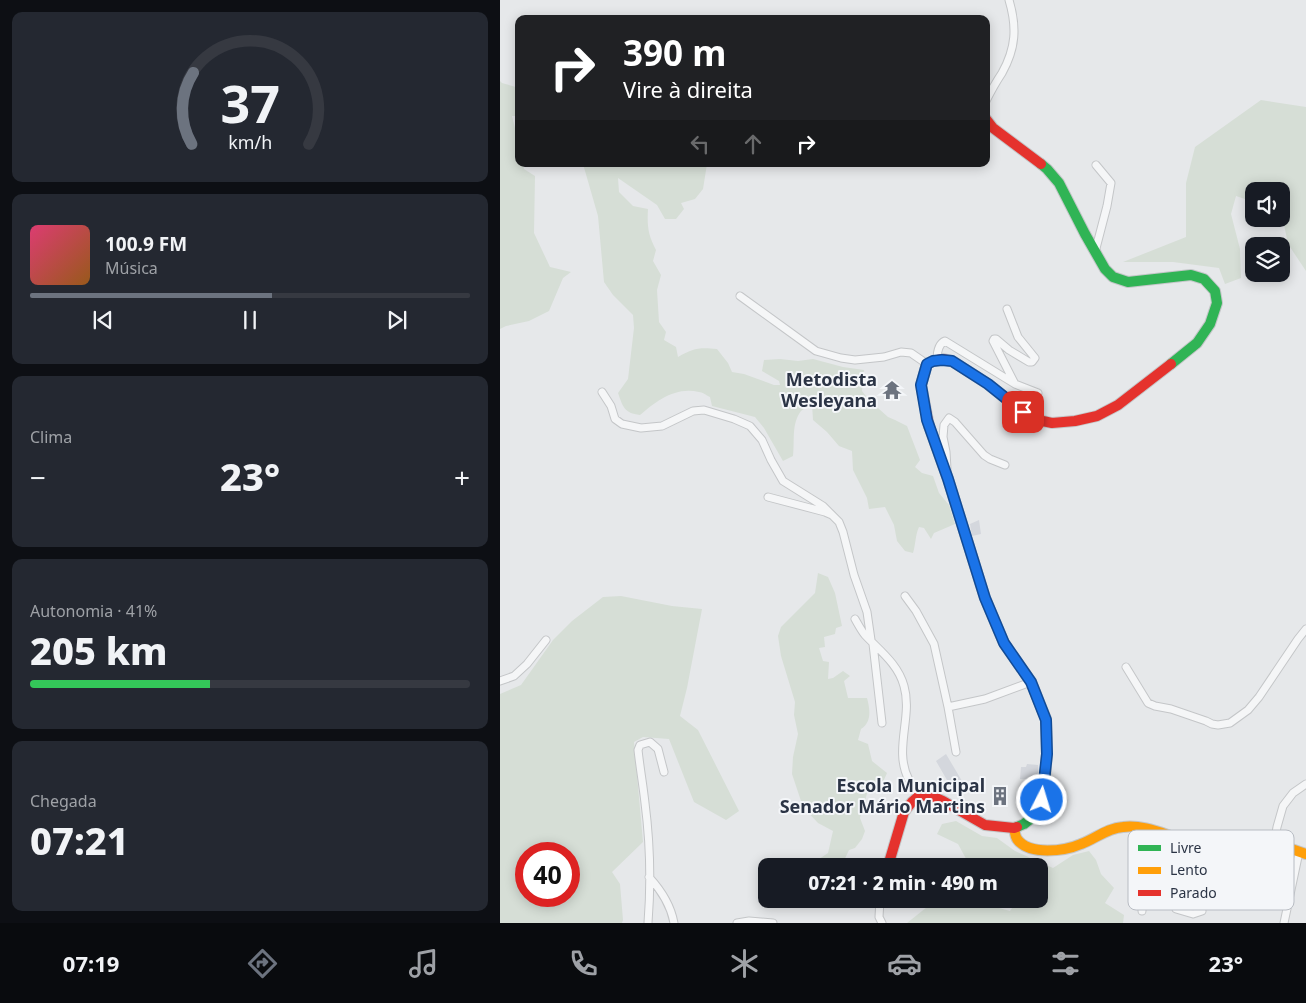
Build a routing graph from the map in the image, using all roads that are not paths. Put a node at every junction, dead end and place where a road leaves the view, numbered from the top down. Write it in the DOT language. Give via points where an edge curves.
graph roads {
  1 [pos="1009,0"];
  2 [pos="990,92"];
  3 [pos="990,125"];
  4 [pos="1096,165"];
  5 [pos="1095,252"];
  6 [pos="740,296"];
  7 [pos="1007,309"];
  8 [pos="937,360"];
  9 [pos="927,364"];
  10 [pos="1015,384"];
  11 [pos="602,392"];
  12 [pos="1038,393"];
  13 [pos="1005,465"];
  14 [pos="948,479"];
  15 [pos="768,497"];
  16 [pos="832,515"];
  17 [pos="905,596"];
  18 [pos="855,618"];
  19 [pos="1306,629"];
  20 [pos="546,640"];
  21 [pos="872,641"];
  22 [pos="1126,667"];
  23 [pos="500,681"];
  24 [pos="1031,682"];
  25 [pos="948,707"];
  26 [pos="882,723"];
  27 [pos="956,752"];
  28 [pos="664,772"];
  29 [pos="1306,784"];
  30 [pos="920,795"];
  31 [pos="1014,828"];
  32 [pos="1142,828"];
  33 [pos="1150,830"];
  34 [pos="1276,830"];
  35 [pos="1303,853"];
  36 [pos="890,858"];
  37 [pos="649,877"];
  38 [pos="1294,886"];
  39 [pos="880,908"];
  40 [pos="1177,910"];
  41 [pos="1288,910"];
  42 [pos="1202,911"];
  43 [pos="648,923"];
  44 [pos="674,923"];
  45 [pos="737,923"];
  46 [pos="773,923"];
  47 [pos="882,923"];
  48 [pos="1284,923"];
  1 -- 2 [label="street" via="1015,26 1014,42 1003,71"];
  3 -- 5 [label="street" via="1047,169 1059,183"];
  4 -- 5 [label="street" via="1111,183"];
  5 -- 8 [label="street" via="1113,277 1128,282 1191,275 1204,279 1215,291 1217,302 1210,324 1197,343 1118,405 1097,416 1075,421 1038,420 952,361"];
  6 -- 9 [label="street" via="816,351 854,360 911,353"];
  7 -- 10 [label="street" via="1018,337 1035,358 1029,362 994,339"];
  8 -- 9 [label="street"];
  8 -- 10 [label="street" via="939,348 945,340"];
  9 -- 14 [label="street" via="921,385 927,420"];
  10 -- 12 [label="street"];
  11 -- 16 [label="street" via="615,419 622,424 641,428 662,426 693,411 704,410 750,426 762,440 783,481"];
  13 -- 14 [label="street" via="984,455 949,418 944,425 943,437"];
  14 -- 24 [label="street" via="985,598 1004,643"];
  15 -- 16 [label="street"];
  16 -- 21 [label="street" via="844,532"];
  17 -- 25 [label="street" via="934,644"];
  18 -- 21 [label="street"];
  19 -- 22 [label="street" via="1259,697 1230,724 1212,724 1148,703"];
  20 -- 23 [label="street" via="514,676"];
  21 -- 26 [label="street"];
  21 -- 30 [label="street" via="889,658 904,687 903,764"];
  24 -- 25 [label="street" via="985,700"];
  24 -- 31 [label="street" via="1046,720 1047,754 1042,800 1034,816"];
  25 -- 27 [label="street"];
  28 -- 37 [label="street" via="658,749 650,742 640,745"];
  29 -- 34 [label="street" via="1283,806"];
  30 -- 31 [label="street" via="943,801 985,825"];
  30 -- 36 [label="street" via="904,812"];
  31 -- 32 [label="street" via="1021,844 1030,848 1060,850 1075,847 1120,827"];
  32 -- 33 [label="street"];
  35 -- 38 [label="street"];
  37 -- 43 [label="street"];
  37 -- 44 [label="street" via="658,887"];
  39 -- 47 [label="street"];
  40 -- 42 [label="street" via="1193,914"];
  41 -- 48 [label="street"];
  45 -- 46 [label="street" via="749,920"];
}
